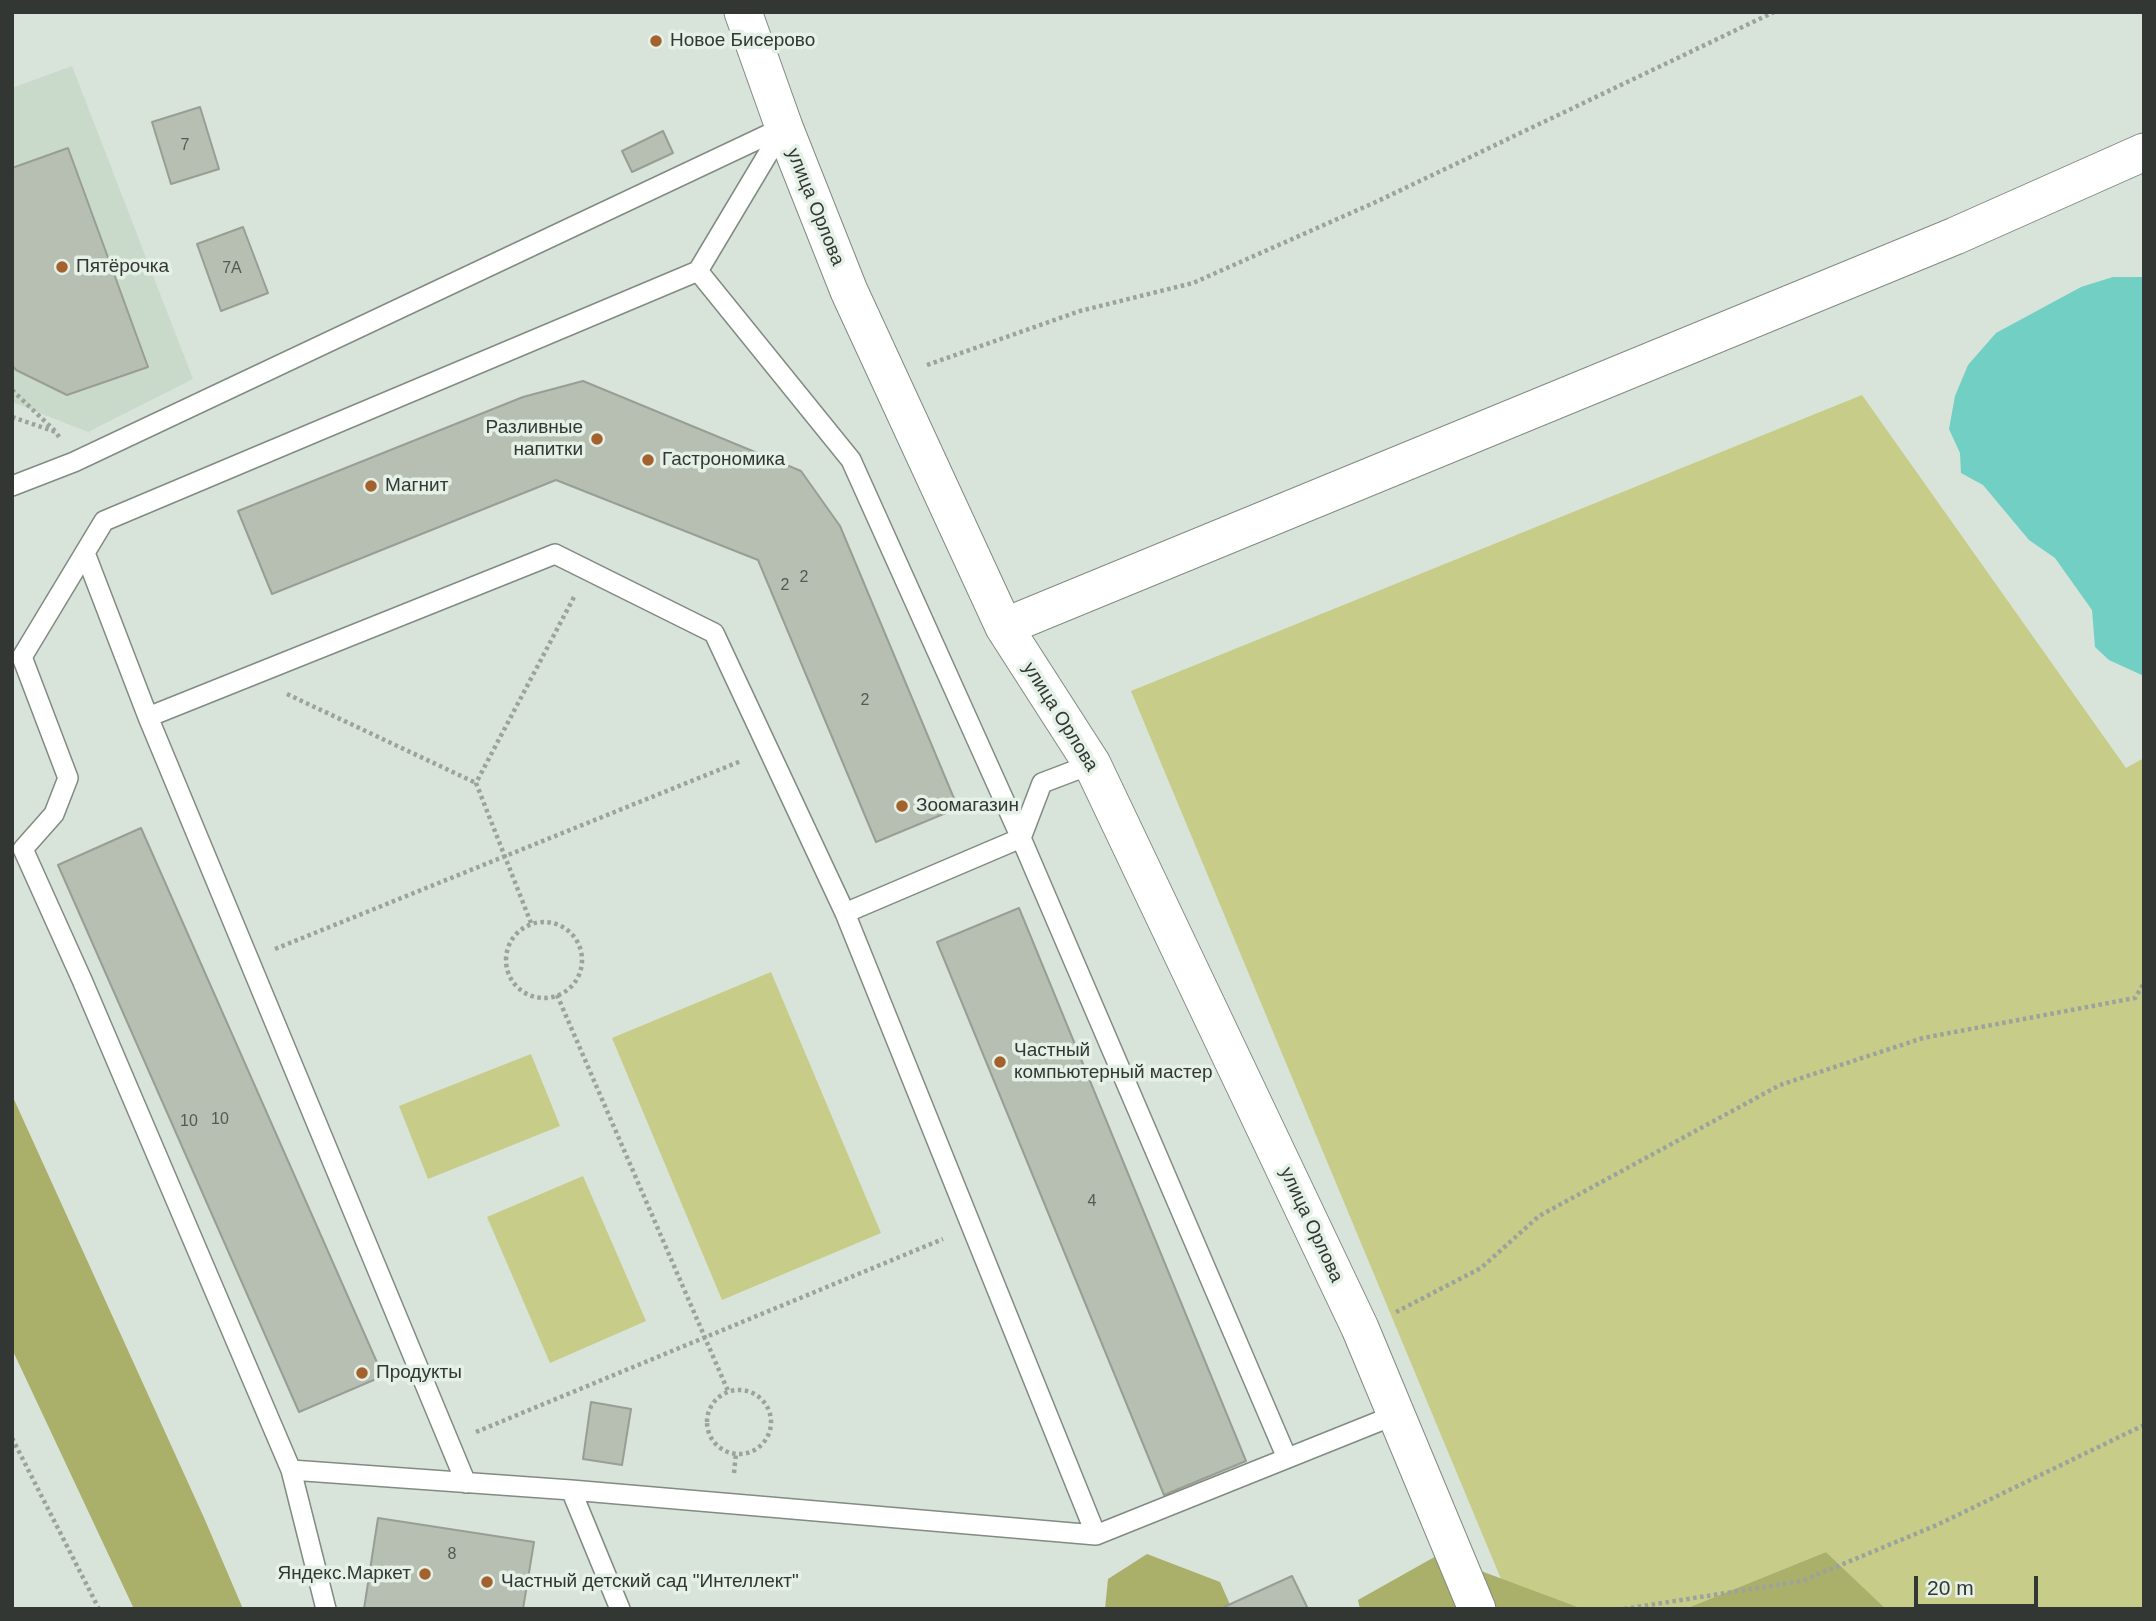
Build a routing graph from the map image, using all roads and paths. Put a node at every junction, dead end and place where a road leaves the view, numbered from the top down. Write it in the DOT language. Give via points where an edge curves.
graph roads {
  1 [pos="743,12"];
  2 [pos="1774,12"];
  3 [pos="783,127"];
  4 [pos="2144,152"];
  5 [pos="698,271"];
  6 [pos="890,378"];
  7 [pos="12,390"];
  8 [pos="12,417"];
  9 [pos="56,432"];
  10 [pos="74,462"];
  11 [pos="12,486"];
  12 [pos="85,554"];
  13 [pos="588,571"];
  14 [pos="1004,627"];
  15 [pos="248,676"];
  16 [pos="148,717"];
  17 [pos="768,750"];
  18 [pos="1092,764"];
  19 [pos="476,783"];
  20 [pos="1021,838"];
  21 [pos="505,856"];
  22 [pos="845,913"];
  23 [pos="531,923"];
  24 [pos="248,959"];
  25 [pos="2144,983"];
  26 [pos="557,995"];
  27 [pos="972,1228"];
  28 [pos="1360,1328"];
  29 [pos="705,1338"];
  30 [pos="728,1391"];
  31 [pos="1395,1415"];
  32 [pos="2144,1425"];
  33 [pos="12,1438"];
  34 [pos="449,1443"];
  35 [pos="1287,1458"];
  36 [pos="291,1470"];
  37 [pos="466,1483"];
  38 [pos="570,1490"];
  39 [pos="1096,1535"];
  40 [pos="99,1609"];
  41 [pos="326,1609"];
  42 [pos="620,1609"];
  43 [pos="1477,1609"];
  44 [pos="1624,1609"];
  1 -- 3 [label="street, улица Орлова"];
  2 -- 6 [label="path" via="1390,196 1193,283 1080,311"];
  3 -- 5 [label="lane"];
  3 -- 6 [label="street, улица Орлова" via="849,291"];
  3 -- 10 [label="lane"];
  4 -- 14 [label="street" via="1930,246"];
  5 -- 12 [label="lane" via="104,521"];
  5 -- 20 [label="lane" via="851,460"];
  6 -- 14 [label="street, улица Орлова"];
  7 -- 9 [label="path"];
  8 -- 9 [label="path"];
  9 -- 10 [label="path"];
  10 -- 11 [label="lane"];
  12 -- 16 [label="lane"];
  12 -- 36 [label="lane" via="22,657 68,778 54,814 23,849"];
  13 -- 15 [label="lane" via="555,554"];
  13 -- 17 [label="lane" via="713,633"];
  13 -- 19 [label="path"];
  14 -- 18 [label="street, улица Орлова"];
  15 -- 16 [label="lane"];
  15 -- 19 [label="path"];
  16 -- 24 [label="lane"];
  17 -- 21 [label="path"];
  17 -- 22 [label="lane"];
  18 -- 20 [label="lane" via="1042,783"];
  18 -- 28 [label="street, улица Орлова"];
  19 -- 21 [label="path"];
  20 -- 22 [label="lane"];
  20 -- 35 [label="lane"];
  21 -- 23 [label="path"];
  21 -- 24 [label="path"];
  22 -- 27 [label="lane"];
  23 -- 26 [label="path" via="553,921 572,933 583,952 580,974 567,992"];
  23 -- 26 [label="path" via="513,936 505,956 509,978 524,994 546,999"];
  24 -- 34 [label="lane"];
  25 -- 28 [label="path" via="2135,998 1923,1038 1780,1085 1539,1216 1481,1268"];
  26 -- 29 [label="path"];
  27 -- 29 [label="path"];
  27 -- 39 [label="lane"];
  28 -- 31 [label="street, улица Орлова"];
  29 -- 30 [label="path"];
  29 -- 34 [label="path"];
  30 -- 30 [label="path" via="712,1406 708,1429 714,1443 727,1452 742,1454 768,1437 772,1423 769,1407 758,1395"];
  31 -- 35 [label="lane"];
  31 -- 43 [label="street, улица Орлова"];
  32 -- 44 [label="path" via="1937,1525 1802,1581"];
  33 -- 40 [label="path"];
  34 -- 37 [label="lane"];
  35 -- 39 [label="lane"];
  36 -- 37 [label="lane"];
  36 -- 41 [label="lane"];
  37 -- 38 [label="lane"];
  38 -- 39 [label="lane"];
  38 -- 42 [label="lane"];
}
